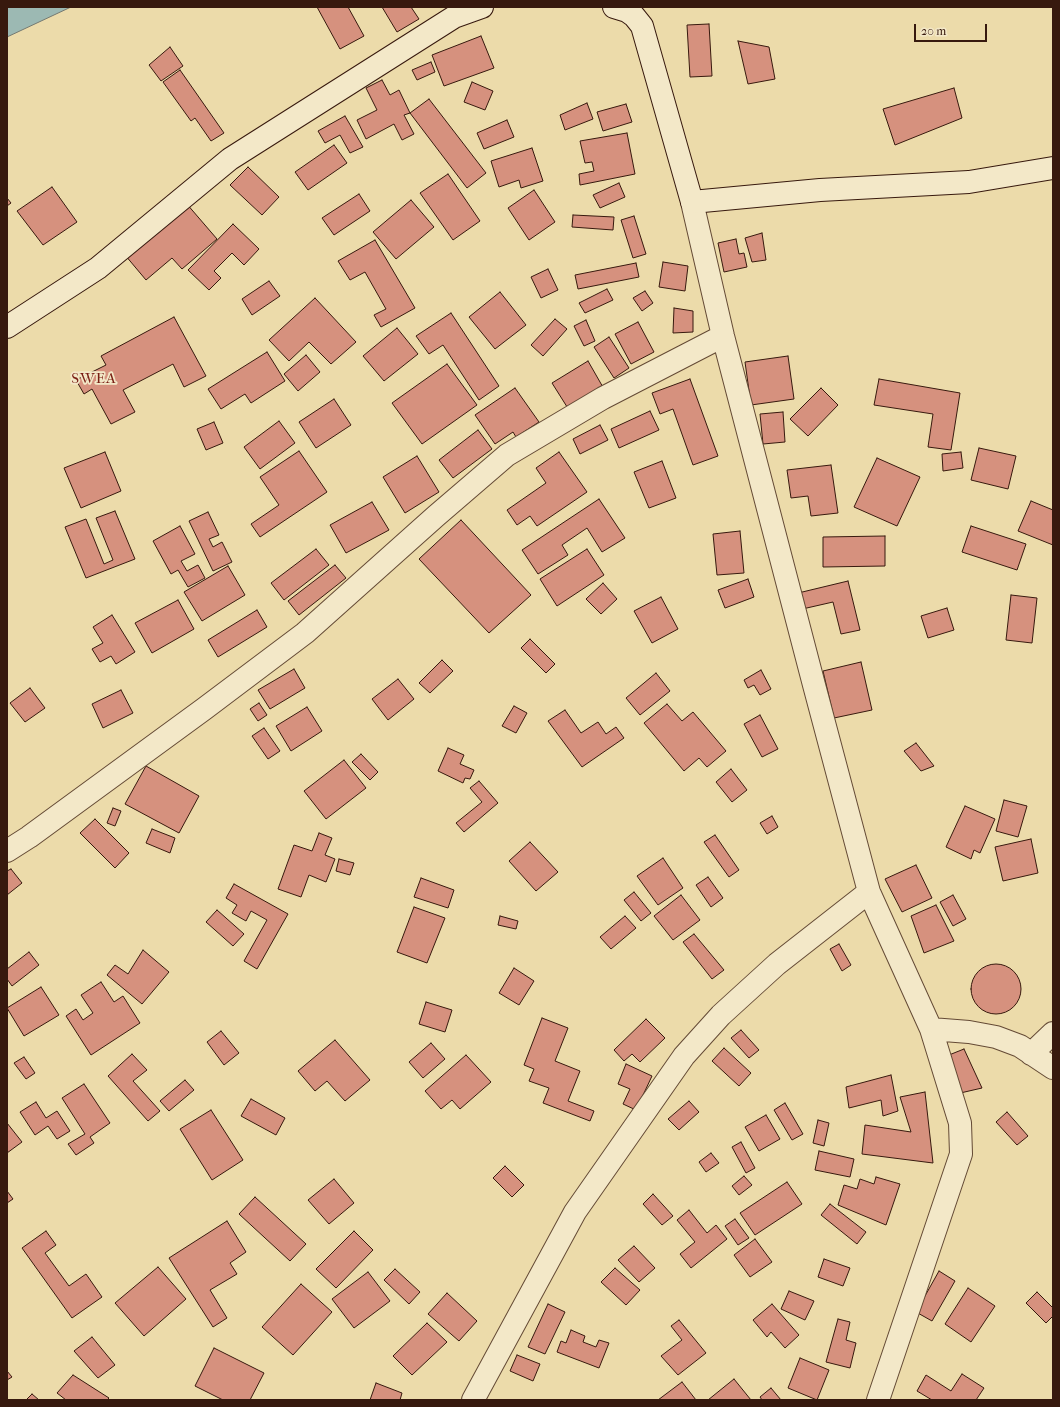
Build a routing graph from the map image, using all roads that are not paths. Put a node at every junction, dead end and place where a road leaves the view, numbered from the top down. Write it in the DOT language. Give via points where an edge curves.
graph roads {
  1 [pos="482,7"];
  2 [pos="614,7"];
  3 [pos="1053,168"];
  4 [pos="692,202"];
  5 [pos="7,327"];
  6 [pos="723,336"];
  7 [pos="7,851"];
  8 [pos="869,892"];
  9 [pos="931,1029"];
  10 [pos="1053,1033"];
  11 [pos="1031,1054"];
  12 [pos="1053,1068"];
  13 [pos="473,1400"];
  14 [pos="878,1400"];
  1 -- 5 [label="street" via="454,17 230,159 98,268"];
  2 -- 4 [label="street" via="627,11 642,26"];
  3 -- 4 [label="street" via="969,182 820,190"];
  4 -- 6 [label="street"];
  6 -- 7 [label="street" via="603,398 507,456 306,633"];
  6 -- 8 [label="street"];
  8 -- 9 [label="street"];
  8 -- 13 [label="street" via="772,969 721,1015 684,1056 575,1212"];
  9 -- 11 [label="street" via="996,1037 1020,1046"];
  9 -- 14 [label="street" via="960,1123 961,1154"];
  10 -- 11 [label="street"];
  11 -- 12 [label="street"];
}
